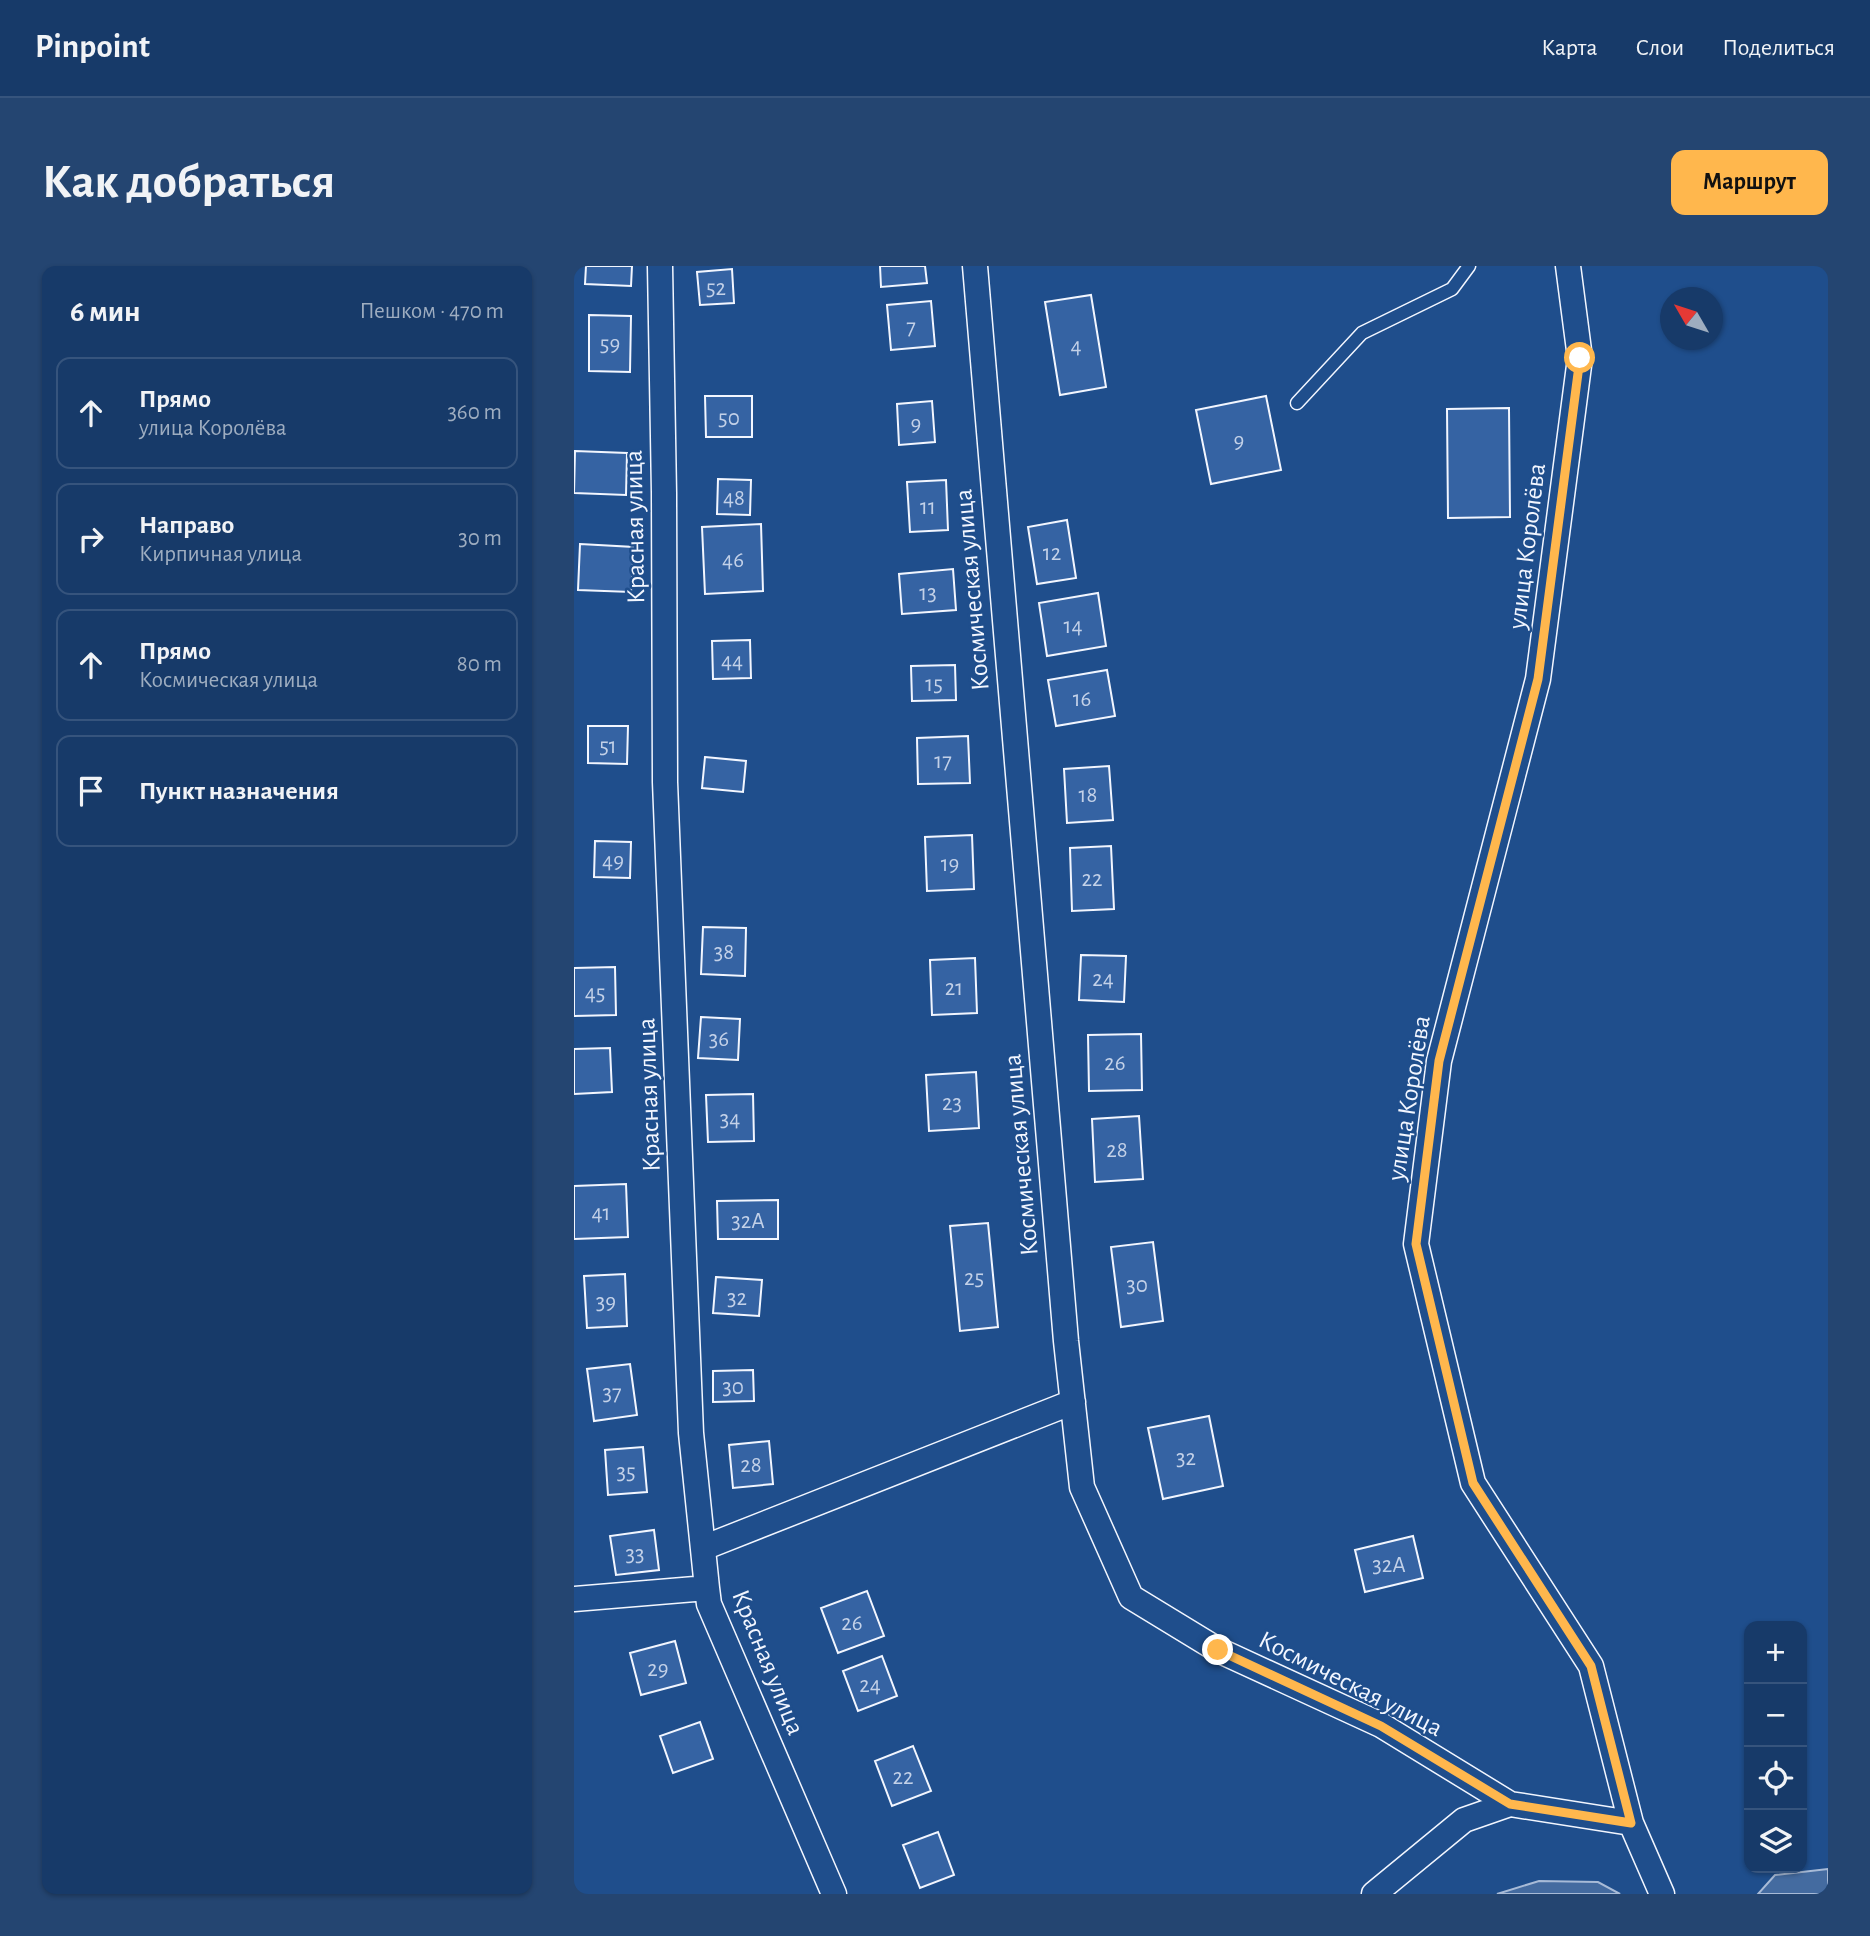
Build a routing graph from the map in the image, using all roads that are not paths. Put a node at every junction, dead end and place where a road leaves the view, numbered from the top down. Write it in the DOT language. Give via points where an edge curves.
graph roads {
  1 [pos="660,266"];
  2 [pos="975,266"];
  3 [pos="1469,266"];
  4 [pos="1568,266"];
  5 [pos="1297,403"];
  6 [pos="1073,1402"];
  7 [pos="703,1548"];
  8 [pos="707,1588"];
  9 [pos="574,1599"];
  10 [pos="1510,1804"];
  11 [pos="1631,1823"];
  12 [pos="834,1894"];
  13 [pos="1374,1894"];
  14 [pos="1662,1894"];
  1 -- 7 [label="street, Красная улица" via="666,782 691,1433"];
  2 -- 6 [label="street, Космическая улица"];
  3 -- 5 [label="lane" via="1452,289 1362,333"];
  4 -- 11 [label="street, улица Королёва" via="1580,358 1538,679 1439,1061 1416,1244 1473,1483 1591,1666"];
  6 -- 7 [label="street"];
  6 -- 10 [label="street, Космическая улица" via="1082,1487 1131,1597 1218,1650 1381,1726"];
  7 -- 8 [label="street, Красная улица"];
  8 -- 9 [label="street"];
  8 -- 12 [label="street, Красная улица" via="709,1604"];
  10 -- 11 [label="street"];
  10 -- 13 [label="street" via="1464,1820"];
  11 -- 14 [label="street, улица Королёва"];
}
